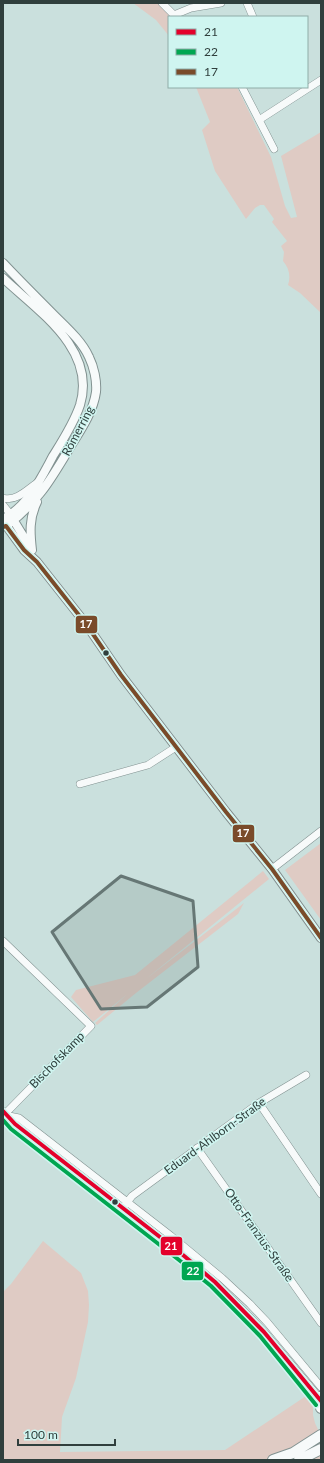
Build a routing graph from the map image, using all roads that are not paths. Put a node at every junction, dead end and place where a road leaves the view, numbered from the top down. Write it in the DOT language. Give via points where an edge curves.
graph roads {
  1 [pos="162,3"];
  2 [pos="221,3"];
  3 [pos="247,3"];
  4 [pos="175,16"];
  5 [pos="253,16"];
  6 [pos="321,80"];
  7 [pos="308,86"];
  8 [pos="243,88"];
  9 [pos="299,90"];
  10 [pos="259,120"];
  11 [pos="274,149"];
  12 [pos="3,263"];
  13 [pos="3,278"];
  14 [pos="40,480"];
  15 [pos="41,494"];
  16 [pos="3,498"];
  17 [pos="3,505"];
  18 [pos="12,518"];
  19 [pos="4,523"];
  20 [pos="32,550"];
  21 [pos="38,562"];
  22 [pos="176,747"];
  23 [pos="80,784"];
  24 [pos="321,831"];
  25 [pos="272,869"];
  26 [pos="321,938"];
  27 [pos="3,941"];
  28 [pos="306,1075"];
  29 [pos="259,1103"];
  30 [pos="5,1114"];
  31 [pos="197,1148"];
  32 [pos="321,1194"];
  33 [pos="127,1201"];
  34 [pos="123,1208"];
  35 [pos="321,1323"];
  36 [pos="321,1387"];
  37 [pos="320,1399"];
  38 [pos="321,1408"];
  39 [pos="321,1426"];
  40 [pos="320,1444"];
  41 [pos="273,1460"];
  42 [pos="299,1460"];
  1 -- 4 [label="street"];
  2 -- 4 [label="street" via="191,8"];
  3 -- 5 [label="street"];
  6 -- 7 [label="street"];
  8 -- 10 [label="street"];
  9 -- 10 [label="street"];
  10 -- 11 [label="street"];
  12 -- 15 [label="main road, Römerring" via="70,331 89,355 93,365 96,391 90,414"];
  13 -- 14 [label="main road, Römerring" via="66,339 76,354 82,375 83,390 72,424"];
  14 -- 16 [label="street" via="19,496"];
  14 -- 18 [label="main road, Römerring"];
  15 -- 18 [label="main road, Römerring" via="25,511"];
  15 -- 20 [label="main road" via="31,517"];
  17 -- 18 [label="street"];
  18 -- 19 [label="main road"];
  18 -- 20 [label="main road"];
  19 -- 21 [label="main road" via="24,550"];
  20 -- 21 [label="main road"];
  21 -- 22 [label="main road"];
  22 -- 23 [label="street" via="148,765"];
  22 -- 25 [label="main road"];
  24 -- 25 [label="street"];
  25 -- 26 [label="main road"];
  27 -- 30 [label="street, Bischofskamp" via="91,1026"];
  28 -- 29 [label="street, Eduard-Ahlborn-Straße"];
  29 -- 31 [label="street, Eduard-Ahlborn-Straße"];
  29 -- 32 [label="street"];
  30 -- 33 [label="street" via="19,1118"];
  30 -- 34 [label="street"];
  31 -- 33 [label="street, Eduard-Ahlborn-Straße"];
  31 -- 35 [label="street, Otto-Franzius-Straße"];
  33 -- 34 [label="street"];
  33 -- 36 [label="street" via="250,1304"];
  34 -- 37 [label="street" via="183,1255 234,1301 278,1348"];
  37 -- 38 [label="highway"];
  39 -- 40 [label="highway"];
  40 -- 41 [label="highway"];
  40 -- 42 [label="highway"];
}
